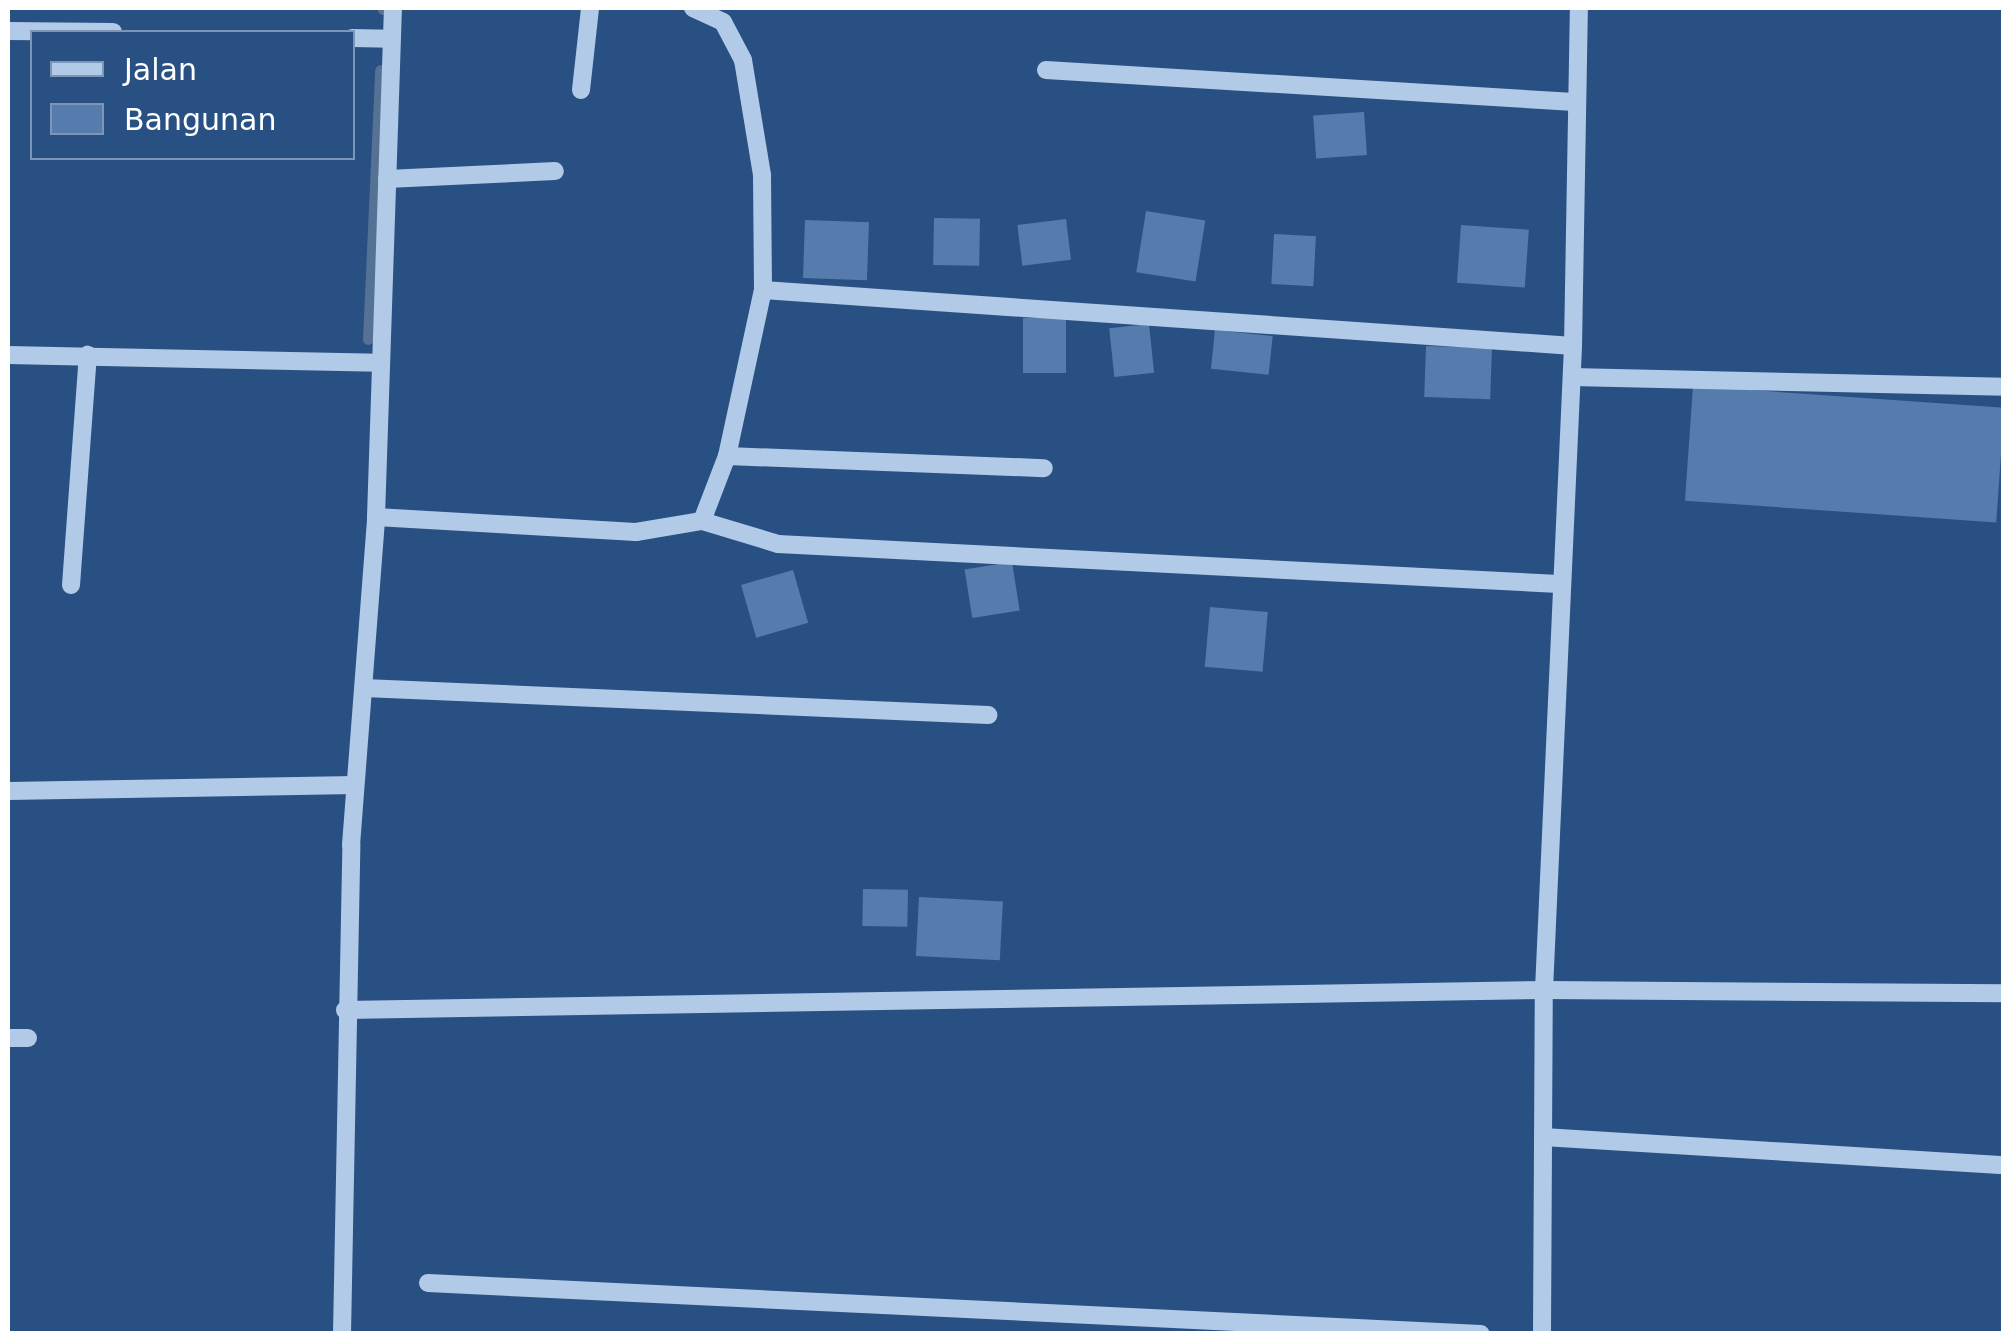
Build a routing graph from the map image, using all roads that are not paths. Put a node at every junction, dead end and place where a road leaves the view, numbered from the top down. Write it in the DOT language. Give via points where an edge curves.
graph roads {
  1 [pos="393,8"];
  2 [pos="590,8"];
  3 [pos="692,8"];
  4 [pos="1579,8"];
  5 [pos="355,38"];
  6 [pos="391,39"];
  7 [pos="1046,70"];
  8 [pos="581,90"];
  9 [pos="1574,102"];
  10 [pos="555,171"];
  11 [pos="387,179"];
  12 [pos="763,290"];
  13 [pos="1573,346"];
  14 [pos="8,355"];
  15 [pos="88,355"];
  16 [pos="378,363"];
  17 [pos="1572,377"];
  18 [pos="2004,387"];
  19 [pos="726,456"];
  20 [pos="1044,468"];
  21 [pos="376,517"];
  22 [pos="702,521"];
  23 [pos="1559,584"];
  24 [pos="71,585"];
  25 [pos="364,688"];
  26 [pos="988,715"];
  27 [pos="354,786"];
  28 [pos="8,792"];
  29 [pos="1544,990"];
  30 [pos="2004,993"];
  31 [pos="345,1010"];
  32 [pos="8,1038"];
  33 [pos="28,1038"];
  34 [pos="1544,1137"];
  35 [pos="2004,1165"];
  36 [pos="428,1283"];
  37 [pos="342,1334"];
  38 [pos="1481,1334"];
  39 [pos="1542,1334"];
  1 -- 6 [label="street"];
  2 -- 8 [label="street"];
  3 -- 12 [label="street" via="724,22 743,60 762,175"];
  4 -- 9 [label="street"];
  5 -- 6 [label="street"];
  6 -- 11 [label="street"];
  7 -- 9 [label="street"];
  9 -- 13 [label="street"];
  10 -- 11 [label="street"];
  11 -- 16 [label="street"];
  12 -- 13 [label="street"];
  12 -- 19 [label="street"];
  13 -- 17 [label="street"];
  14 -- 15 [label="street"];
  15 -- 16 [label="street"];
  15 -- 24 [label="street"];
  16 -- 21 [label="street"];
  17 -- 18 [label="street"];
  17 -- 23 [label="street"];
  19 -- 20 [label="street"];
  19 -- 22 [label="street"];
  21 -- 22 [label="street" via="636,532"];
  21 -- 25 [label="street"];
  22 -- 23 [label="street" via="778,544"];
  23 -- 29 [label="street"];
  25 -- 26 [label="street"];
  25 -- 27 [label="street"];
  27 -- 28 [label="street"];
  27 -- 31 [label="street"];
  29 -- 30 [label="street"];
  29 -- 31 [label="street"];
  29 -- 34 [label="street"];
  31 -- 37 [label="street"];
  32 -- 33 [label="street"];
  34 -- 35 [label="street"];
  34 -- 39 [label="street"];
  36 -- 38 [label="street"];
}
